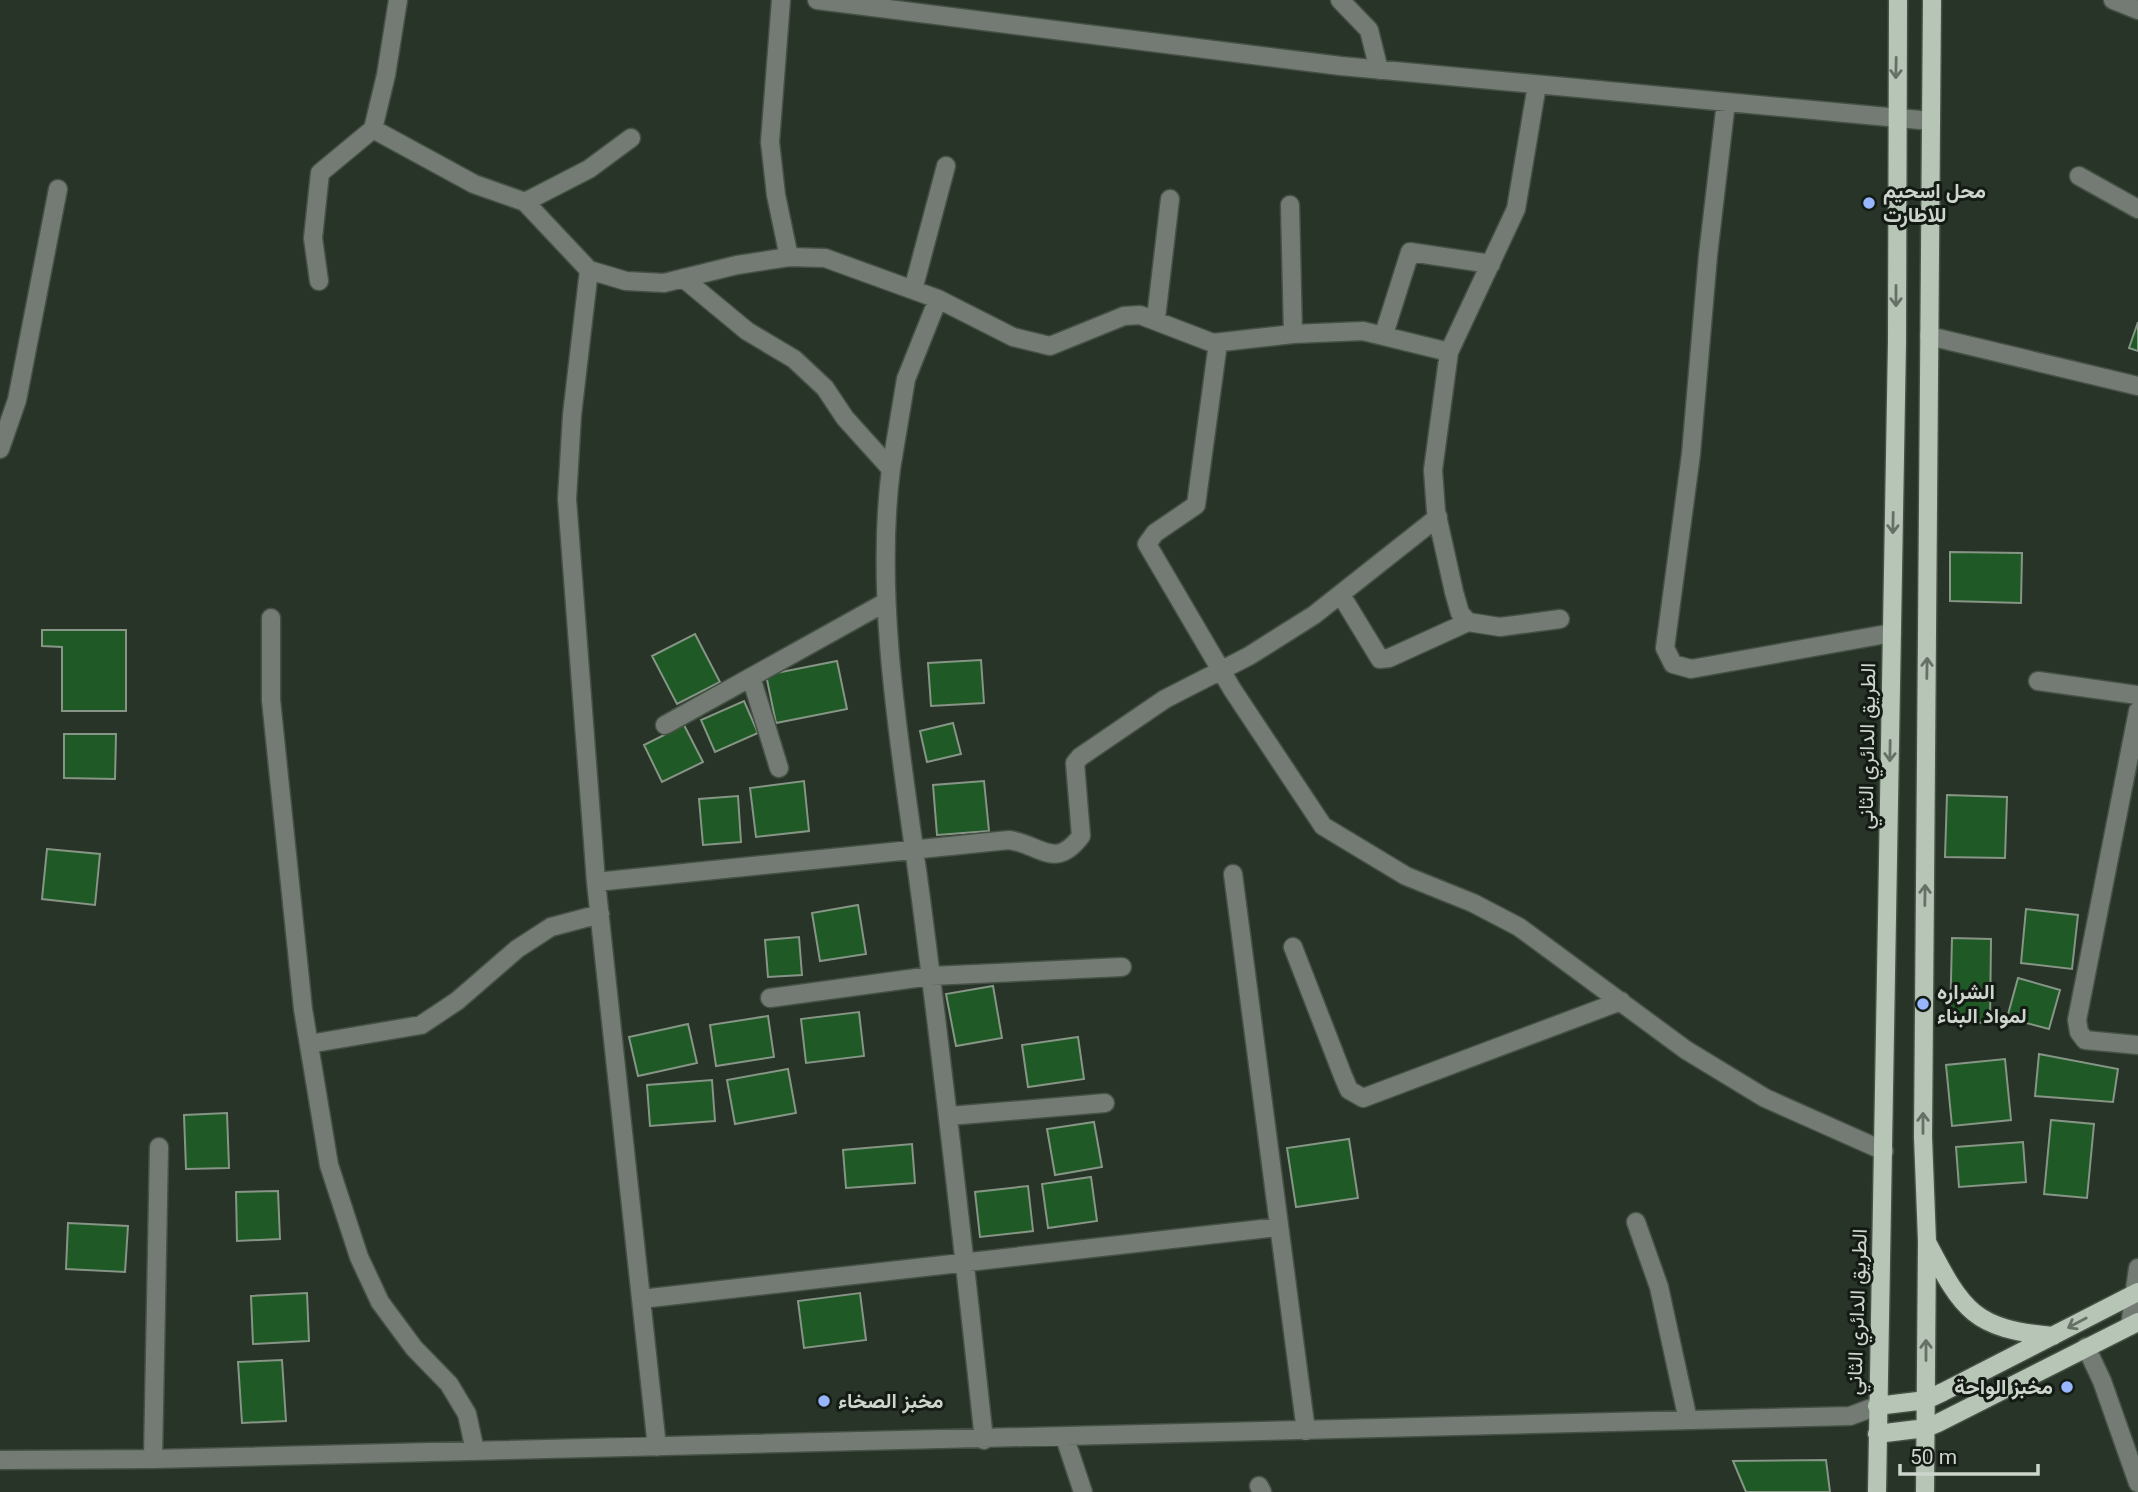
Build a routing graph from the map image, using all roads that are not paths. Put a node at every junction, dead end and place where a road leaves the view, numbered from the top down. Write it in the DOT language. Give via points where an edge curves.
graph roads {
  1 [pos="398,0"];
  2 [pos="780,0"];
  3 [pos="817,0"];
  4 [pos="1340,0"];
  5 [pos="1898,0"];
  6 [pos="1932,0"];
  7 [pos="2113,0"];
  8 [pos="2138,10"];
  9 [pos="1379,70"];
  10 [pos="1537,85"];
  11 [pos="1726,102"];
  12 [pos="1895,120"];
  13 [pos="1931,121"];
  14 [pos="373,129"];
  15 [pos="631,138"];
  16 [pos="946,166"];
  17 [pos="2079,176"];
  18 [pos="58,189"];
  19 [pos="1170,199"];
  20 [pos="525,202"];
  21 [pos="1290,205"];
  22 [pos="2138,209"];
  23 [pos="789,257"];
  24 [pos="1491,264"];
  25 [pos="590,270"];
  26 [pos="683,278"];
  27 [pos="319,281"];
  28 [pos="913,290"];
  29 [pos="938,299"];
  30 [pos="1156,318"];
  31 [pos="1293,334"];
  32 [pos="1384,334"];
  33 [pos="1929,336"];
  34 [pos="1218,343"];
  35 [pos="1449,352"];
  36 [pos="2138,386"];
  37 [pos="0,449"];
  38 [pos="891,469"];
  39 [pos="1438,517"];
  40 [pos="1341,595"];
  41 [pos="886,602"];
  42 [pos="271,618"];
  43 [pos="1560,619"];
  44 [pos="1468,622"];
  45 [pos="1892,633"];
  46 [pos="1220,671"];
  47 [pos="751,677"];
  48 [pos="2038,681"];
  49 [pos="2138,695"];
  50 [pos="2138,711"];
  51 [pos="664,725"];
  52 [pos="779,768"];
  53 [pos="914,848"];
  54 [pos="1233,874"];
  55 [pos="596,882"];
  56 [pos="600,914"];
  57 [pos="1293,947"];
  58 [pos="1122,967"];
  59 [pos="931,976"];
  60 [pos="770,998"];
  61 [pos="1621,1001"];
  62 [pos="309,1044"];
  63 [pos="2138,1045"];
  64 [pos="1105,1103"];
  65 [pos="949,1116"];
  66 [pos="159,1147"];
  67 [pos="1884,1151"];
  68 [pos="1636,1222"];
  69 [pos="1279,1227"];
  70 [pos="1927,1241"];
  71 [pos="965,1261"];
  72 [pos="2138,1268"];
  73 [pos="2135,1293"];
  74 [pos="641,1298"];
  75 [pos="2134,1324"];
  76 [pos="2053,1336"];
  77 [pos="2087,1347"];
  78 [pos="1926,1400"];
  79 [pos="1877,1406"];
  80 [pos="1850,1416"];
  81 [pos="1688,1420"];
  82 [pos="1926,1428"];
  83 [pos="1307,1431"];
  84 [pos="1877,1434"];
  85 [pos="1065,1438"];
  86 [pos="984,1440"];
  87 [pos="657,1447"];
  88 [pos="475,1451"];
  89 [pos="153,1459"];
  90 [pos="0,1460"];
  91 [pos="2138,1483"];
  92 [pos="1083,1492"];
  93 [pos="1877,1492"];
  94 [pos="1925,1492"];
  1 -- 14 [label="street"];
  2 -- 23 [label="street" via="769,142"];
  3 -- 9 [label="street"];
  4 -- 9 [label="street" via="1369,30"];
  5 -- 12 [label="main road, الطريق الدائري الثاني, one-way"];
  6 -- 13 [label="main road"];
  7 -- 8 [label="street"];
  9 -- 10 [label="street"];
  10 -- 11 [label="street"];
  10 -- 24 [label="street" via="1516,209"];
  11 -- 12 [label="street"];
  11 -- 45 [label="street" via="1691,454 1665,648 1673,664 1691,669"];
  12 -- 13 [label="street"];
  12 -- 45 [label="main road, الطريق الدائري الثاني, one-way"];
  13 -- 33 [label="main road"];
  14 -- 20 [label="street" via="474,184"];
  14 -- 27 [label="street" via="320,173 313,238"];
  15 -- 20 [label="street" via="589,169"];
  16 -- 28 [label="street"];
  17 -- 22 [label="street"];
  18 -- 37 [label="street" via="17,400"];
  19 -- 30 [label="street"];
  20 -- 25 [label="street"];
  21 -- 31 [label="street"];
  23 -- 26 [label="street"];
  23 -- 28 [label="street" via="825,258"];
  24 -- 32 [label="street" via="1410,252"];
  24 -- 35 [label="street"];
  25 -- 26 [label="street" via="626,281 664,283"];
  25 -- 55 [label="street" via="567,499"];
  26 -- 38 [label="street" via="747,331 794,359 825,388"];
  28 -- 29 [label="street"];
  29 -- 30 [label="street" via="1013,337 1050,346 1124,316"];
  29 -- 38 [label="street" via="905,379"];
  30 -- 34 [label="street" via="1200,340"];
  31 -- 32 [label="street"];
  31 -- 34 [label="street"];
  32 -- 35 [label="street"];
  33 -- 36 [label="street"];
  70 -- 33 [label="main road, one-way" via="1923,1123"];
  34 -- 46 [label="street" via="1196,505 1155,533 1147,544"];
  35 -- 39 [label="street" via="1433,470"];
  38 -- 41 [label="street"];
  39 -- 40 [label="street"];
  39 -- 44 [label="street" via="1460,613"];
  40 -- 44 [label="street" via="1380,659"];
  40 -- 46 [label="street"];
  41 -- 47 [label="street"];
  41 -- 53 [label="street"];
  42 -- 62 [label="street" via="271,700"];
  43 -- 44 [label="street" via="1500,627"];
  45 -- 67 [label="main road, الطريق الدائري الثاني, one-way"];
  46 -- 53 [label="street" via="1165,699 1080,757 1075,763 1081,836 1060,855 1009,840"];
  46 -- 61 [label="street" via="1323,825 1406,876 1519,927"];
  47 -- 51 [label="street"];
  47 -- 52 [label="street"];
  48 -- 49 [label="street"];
  50 -- 63 [label="street" via="2077,1020 2085,1040"];
  53 -- 55 [label="street"];
  53 -- 59 [label="street"];
  54 -- 69 [label="street"];
  55 -- 56 [label="street"];
  56 -- 62 [label="street" via="551,927 421,1025"];
  56 -- 74 [label="street"];
  57 -- 61 [label="street" via="1349,1090 1363,1098"];
  58 -- 59 [label="street"];
  59 -- 60 [label="street"];
  59 -- 65 [label="street"];
  61 -- 67 [label="street" via="1686,1050 1765,1098"];
  62 -- 88 [label="street" via="330,1165 359,1257 380,1302 414,1348 449,1384 467,1414"];
  64 -- 65 [label="street"];
  65 -- 71 [label="street"];
  66 -- 89 [label="street"];
  67 -- 79 [label="main road, الطريق الدائري الثاني"];
  68 -- 81 [label="street" via="1658,1287"];
  69 -- 71 [label="street"];
  69 -- 83 [label="street"];
  70 -- 76 [label="main road" via="1956,1293 1985,1321 2002,1329"];
  78 -- 70 [label="main road, one-way"];
  71 -- 74 [label="street"];
  71 -- 86 [label="street"];
  72 -- 73 [label="street"];
  73 -- 75 [label="street"];
  73 -- 76 [label="main road, one-way"];
  74 -- 87 [label="street"];
  75 -- 77 [label="main road"];
  76 -- 78 [label="main road"];
  77 -- 82 [label="main road"];
  77 -- 91 [label="street"];
  78 -- 79 [label="main road"];
  78 -- 82 [label="main road"];
  79 -- 80 [label="street"];
  79 -- 84 [label="main road, الطريق الدائري الثاني"];
  80 -- 81 [label="street"];
  80 -- 84 [label="street"];
  81 -- 83 [label="street"];
  82 -- 84 [label="main road"];
  82 -- 94 [label="main road"];
  83 -- 85 [label="street"];
  84 -- 93 [label="main road, الطريق الدائري الثاني"];
  85 -- 86 [label="street"];
  85 -- 92 [label="street"];
  86 -- 87 [label="street"];
  87 -- 88 [label="street"];
  88 -- 89 [label="street"];
  89 -- 90 [label="street"];
}
